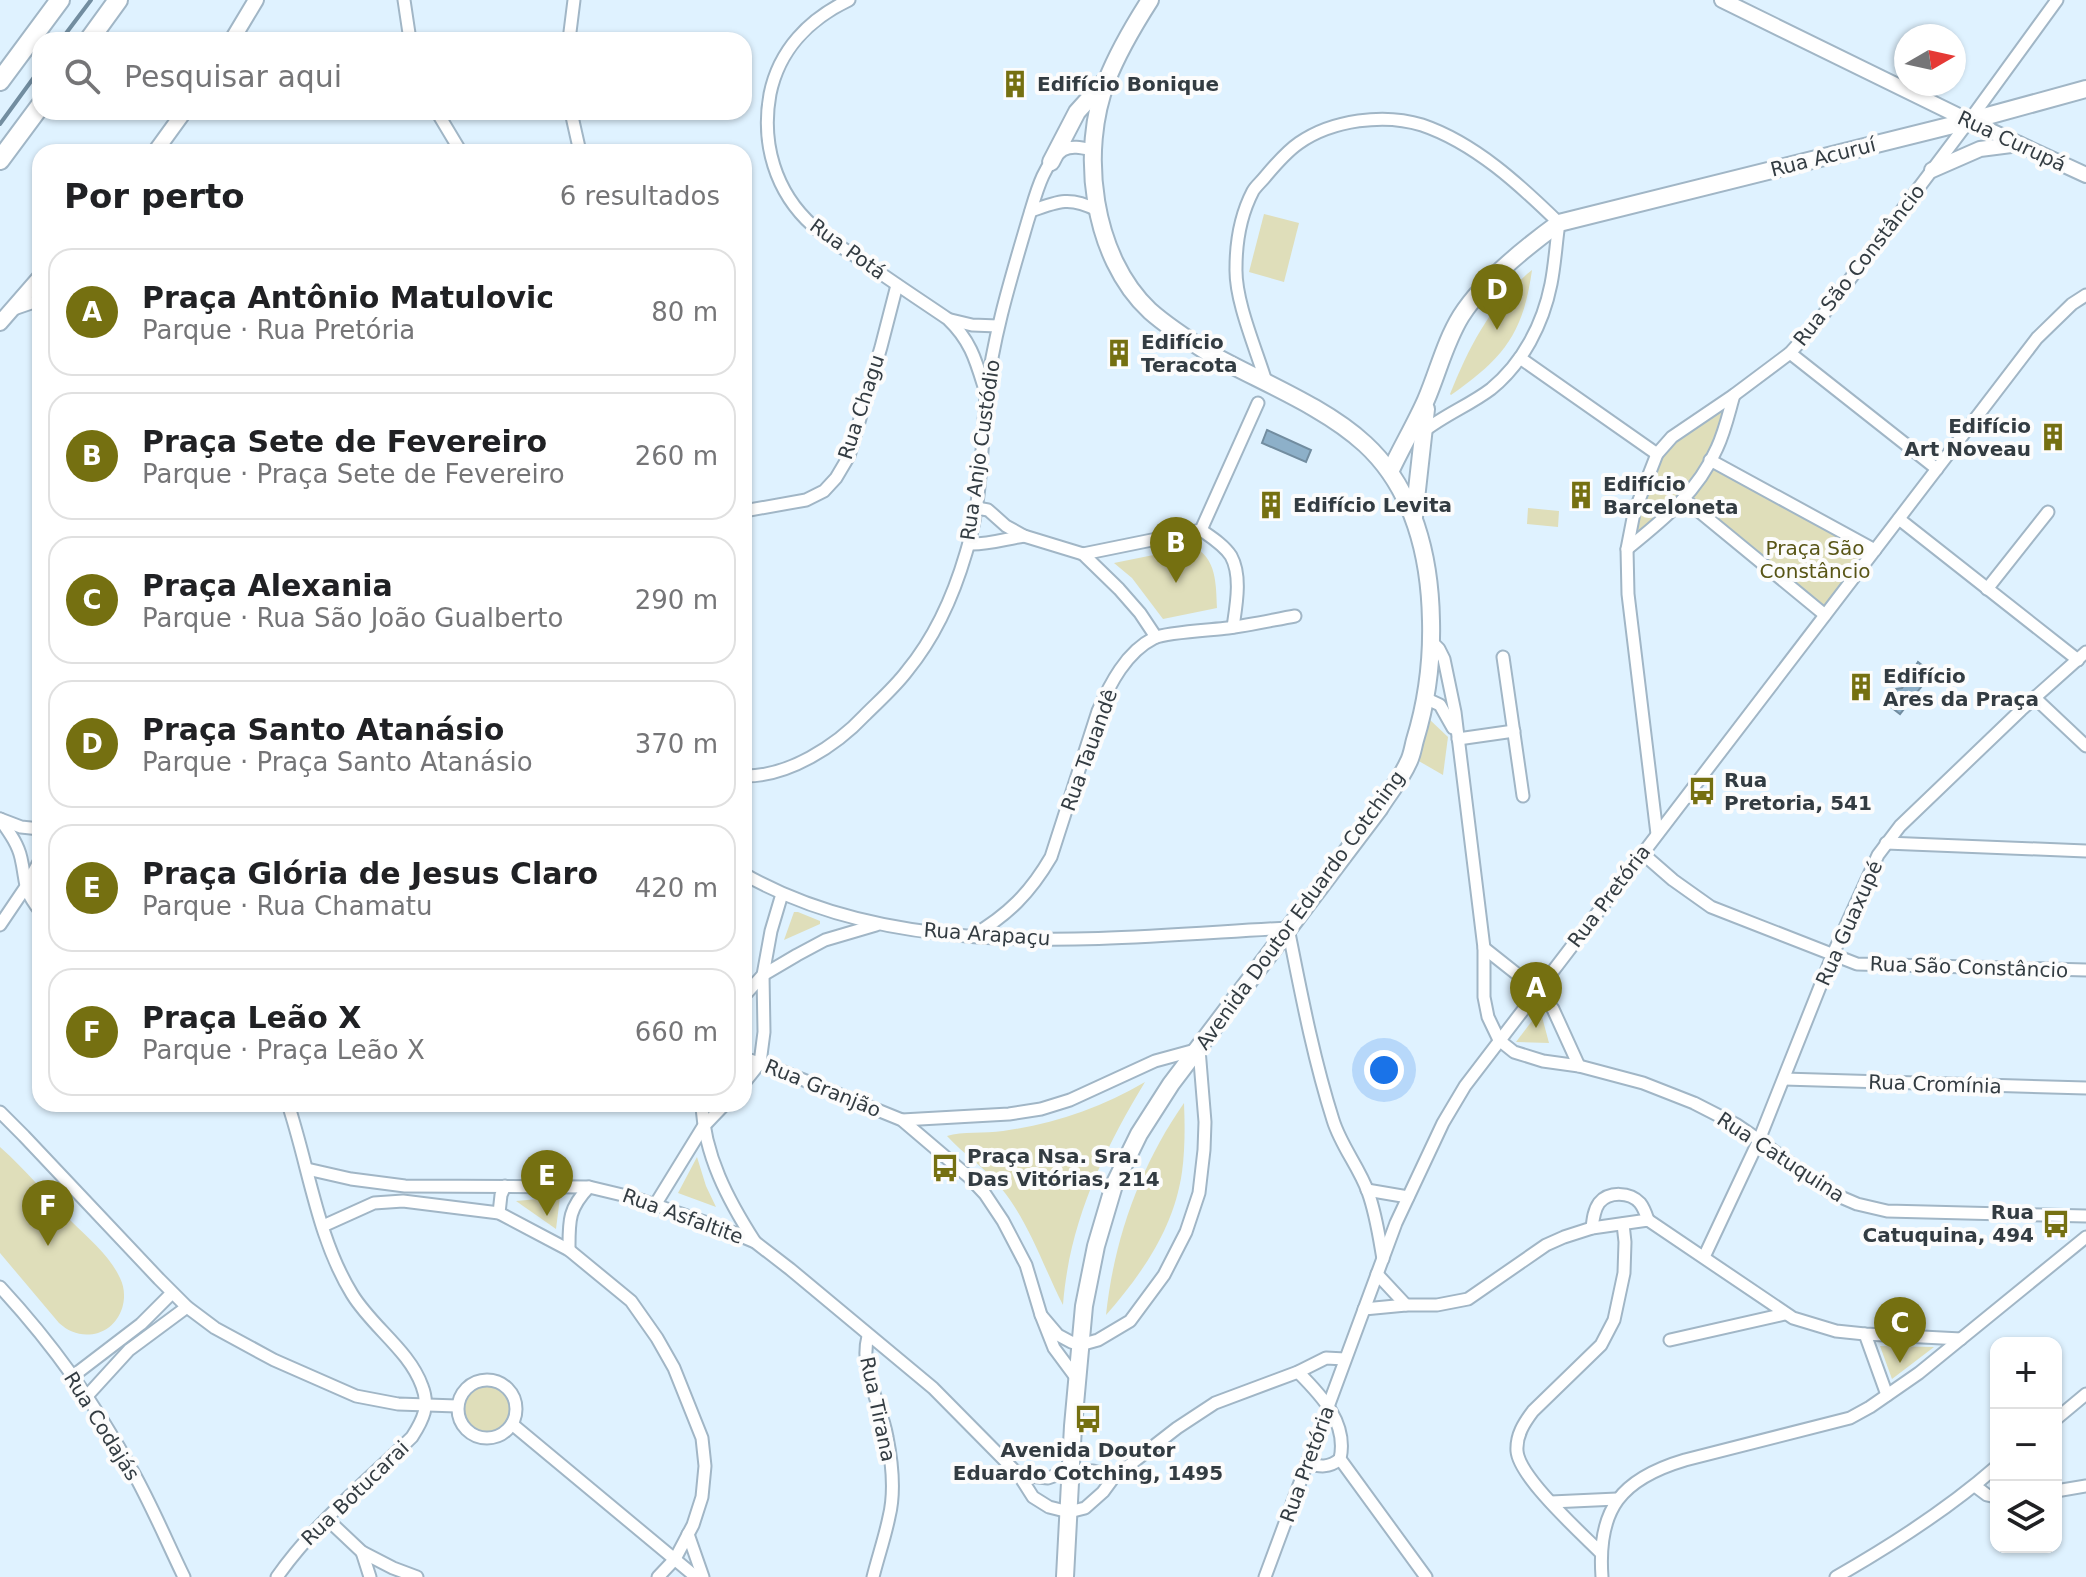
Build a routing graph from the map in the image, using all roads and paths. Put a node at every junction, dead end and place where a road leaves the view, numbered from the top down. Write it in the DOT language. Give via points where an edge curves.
graph roads {
  1 [pos="60,0"];
  2 [pos="118,0"];
  3 [pos="256,0"];
  4 [pos="404,0"];
  5 [pos="574,0"];
  6 [pos="849,0"];
  7 [pos="1150,0"];
  8 [pos="1722,0"];
  9 [pos="2057,0"];
  10 [pos="36,32"];
  11 [pos="95,32"];
  12 [pos="237,32"];
  13 [pos="409,32"];
  14 [pos="570,32"];
  15 [pos="32,38"];
  16 [pos="1107,80"];
  17 [pos="0,81"];
  18 [pos="2086,89"];
  19 [pos="32,117"];
  20 [pos="178,120"];
  21 [pos="442,120"];
  22 [pos="573,120"];
  23 [pos="1969,121"];
  24 [pos="161,144"];
  25 [pos="456,144"];
  26 [pos="578,144"];
  27 [pos="2019,144"];
  28 [pos="1092,150"];
  29 [pos="0,160"];
  30 [pos="1051,162"];
  31 [pos="1932,170"];
  32 [pos="2086,175"];
  33 [pos="1097,210"];
  34 [pos="1031,211"];
  35 [pos="1559,223"];
  36 [pos="897,285"];
  37 [pos="32,286"];
  38 [pos="2086,295"];
  39 [pos="32,303"];
  40 [pos="10,310"];
  41 [pos="948,319"];
  42 [pos="0,323"];
  43 [pos="998,326"];
  44 [pos="1790,353"];
  45 [pos="1520,358"];
  46 [pos="1267,385"];
  47 [pos="1734,395"];
  48 [pos="986,396"];
  49 [pos="1426,400"];
  50 [pos="1258,403"];
  51 [pos="1423,432"];
  52 [pos="1657,454"];
  53 [pos="1710,460"];
  54 [pos="1937,469"];
  55 [pos="1390,472"];
  56 [pos="1684,499"];
  57 [pos="977,508"];
  58 [pos="752,510"];
  59 [pos="2048,512"];
  60 [pos="1414,517"];
  61 [pos="997,519"];
  62 [pos="1899,519"];
  63 [pos="1201,530"];
  64 [pos="1024,536"];
  65 [pos="993,541"];
  66 [pos="969,544"];
  67 [pos="1627,549"];
  68 [pos="1875,550"];
  69 [pos="1083,554"];
  70 [pos="1987,589"];
  71 [pos="1825,615"];
  72 [pos="1295,616"];
  73 [pos="1233,627"];
  74 [pos="1156,637"];
  75 [pos="1431,641"];
  76 [pos="2082,656"];
  77 [pos="1503,657"];
  78 [pos="1425,698"];
  79 [pos="2035,698"];
  80 [pos="1514,731"];
  81 [pos="1458,739"];
  82 [pos="2086,746"];
  83 [pos="752,775"];
  84 [pos="1523,796"];
  85 [pos="0,819"];
  86 [pos="32,828"];
  87 [pos="1657,834"];
  88 [pos="1886,843"];
  89 [pos="2086,851"];
  90 [pos="1642,853"];
  91 [pos="32,875"];
  92 [pos="752,878"];
  93 [pos="25,888"];
  94 [pos="782,894"];
  95 [pos="32,899"];
  96 [pos="0,925"];
  97 [pos="877,925"];
  98 [pos="1288,928"];
  99 [pos="970,936"];
  100 [pos="1484,948"];
  101 [pos="1833,954"];
  102 [pos="2086,970"];
  103 [pos="763,975"];
  104 [pos="752,987"];
  105 [pos="1537,990"];
  106 [pos="1499,1040"];
  107 [pos="1199,1049"];
  108 [pos="752,1060"];
  109 [pos="760,1063"];
  110 [pos="1579,1066"];
  111 [pos="752,1073"];
  112 [pos="1784,1079"];
  113 [pos="2086,1088"];
  114 [pos="0,1112"];
  115 [pos="290,1112"];
  116 [pos="702,1112"];
  117 [pos="717,1112"];
  118 [pos="902,1120"];
  119 [pos="703,1127"];
  120 [pos="1759,1140"];
  121 [pos="307,1169"];
  122 [pos="505,1186"];
  123 [pos="589,1187"];
  124 [pos="1367,1190"];
  125 [pos="1408,1197"];
  126 [pos="655,1205"];
  127 [pos="499,1213"];
  128 [pos="2086,1216"];
  129 [pos="1648,1220"];
  130 [pos="1623,1224"];
  131 [pos="323,1226"];
  132 [pos="1592,1228"];
  133 [pos="2086,1237"];
  134 [pos="755,1242"];
  135 [pos="569,1250"];
  136 [pos="1704,1257"];
  137 [pos="1383,1259"];
  138 [pos="1377,1274"];
  139 [pos="0,1287"];
  140 [pos="172,1293"];
  141 [pos="1406,1305"];
  142 [pos="187,1307"];
  143 [pos="1364,1309"];
  144 [pos="1785,1314"];
  145 [pos="1041,1315"];
  146 [pos="1865,1334"];
  147 [pos="868,1336"];
  148 [pos="1961,1339"];
  149 [pos="1670,1340"];
  150 [pos="1080,1345"];
  151 [pos="1345,1359"];
  152 [pos="1298,1372"];
  153 [pos="73,1376"];
  154 [pos="1077,1379"];
  155 [pos="2086,1394"];
  156 [pos="1887,1395"];
  157 [pos="87,1396"];
  158 [pos="427,1406"];
  159 [pos="457,1406"];
  160 [pos="1328,1406"];
  161 [pos="2062,1414"];
  162 [pos="512,1424"];
  163 [pos="1340,1459"];
  164 [pos="1307,1463"];
  165 [pos="1071,1470"];
  166 [pos="1990,1472"];
  167 [pos="1019,1475"];
  168 [pos="1114,1477"];
  169 [pos="1975,1486"];
  170 [pos="2086,1486"];
  171 [pos="2062,1490"];
  172 [pos="1990,1496"];
  173 [pos="1617,1499"];
  174 [pos="1551,1502"];
  175 [pos="1069,1512"];
  176 [pos="327,1519"];
  177 [pos="688,1534"];
  178 [pos="362,1552"];
  179 [pos="1600,1552"];
  180 [pos="675,1559"];
  181 [pos="184,1577"];
  182 [pos="277,1577"];
  183 [pos="370,1577"];
  184 [pos="417,1577"];
  185 [pos="658,1577"];
  186 [pos="696,1577"];
  187 [pos="703,1577"];
  188 [pos="873,1577"];
  189 [pos="1065,1577"];
  190 [pos="1265,1577"];
  191 [pos="1426,1577"];
  192 [pos="1602,1577"];
  193 [pos="1836,1577"];
  1 -- 10 [label="main road"];
  2 -- 11 [label="main road"];
  3 -- 12 [label="street"];
  4 -- 13 [label="street"];
  5 -- 14 [label="street"];
  6 -- 36 [label="street, Rua Potá" via="810,25 788,49 774,75 768,147 778,181 812,226"];
  7 -- 16 [label="main road, Avenida Doutor Eduardo Cotching"];
  8 -- 23 [label="street, Rua Curupá"];
  9 -- 23 [label="street, Rua São Constâncio"];
  15 -- 17 [label="main road"];
  16 -- 28 [label="main road, Avenida Doutor Eduardo Cotching"];
  16 -- 30 [label="main road" via="1077,112"];
  18 -- 23 [label="main road, Rua Acuruí"];
  19 -- 29 [label="main road"];
  20 -- 24 [label="street"];
  21 -- 25 [label="street"];
  22 -- 26 [label="street"];
  23 -- 27 [label="street, Rua Curupá"];
  23 -- 31 [label="street, Rua São Constâncio"];
  23 -- 35 [label="main road, Rua Acuruí"];
  27 -- 31 [label="street" via="1980,149"];
  27 -- 32 [label="street, Rua Curupá"];
  28 -- 30 [label="street" via="1069,147"];
  28 -- 33 [label="main road, Avenida Doutor Eduardo Cotching"];
  30 -- 34 [label="street, Rua Anjo Custódio"];
  31 -- 44 [label="street, Rua São Constâncio"];
  33 -- 34 [label="street" via="1066,200"];
  33 -- 46 [label="main road, Avenida Doutor Eduardo Cotching" via="1125,279 1149,310 1206,351"];
  34 -- 43 [label="street, Rua Anjo Custódio"];
  35 -- 45 [label="street" via="1551,284"];
  35 -- 46 [label="street" via="1486,160 1418,124 1377,119 1348,123 1300,142 1254,191 1239,229 1235,270"];
  35 -- 49 [label="main road" via="1495,275 1462,314"];
  36 -- 41 [label="street, Rua Potá"];
  36 -- 58 [label="street, Rua Chagu" via="849,456 836,478 806,500"];
  37 -- 40 [label="street"];
  38 -- 54 [label="street, Rua Pretória" via="2037,338"];
  39 -- 40 [label="street"];
  40 -- 42 [label="street"];
  41 -- 43 [label="street, Rua Potá"];
  41 -- 48 [label="street, Rua Potá" via="972,351"];
  43 -- 48 [label="street, Rua Anjo Custódio"];
  44 -- 47 [label="street, Rua São Constâncio"];
  44 -- 54 [label="street"];
  45 -- 51 [label="street" via="1489,390"];
  45 -- 52 [label="street"];
  46 -- 55 [label="main road, Avenida Doutor Eduardo Cotching" via="1342,426"];
  47 -- 52 [label="street, Rua São Constâncio"];
  47 -- 53 [label="street"];
  48 -- 57 [label="street, Rua Anjo Custódio"];
  49 -- 51 [label="main road"];
  49 -- 55 [label="main road"];
  50 -- 63 [label="street"];
  51 -- 60 [label="main road"];
  52 -- 67 [label="street, Rua São Constâncio" via="1634,513"];
  53 -- 56 [label="street"];
  53 -- 68 [label="street"];
  54 -- 62 [label="street, Rua Pretória"];
  55 -- 60 [label="main road, Avenida Doutor Eduardo Cotching"];
  56 -- 67 [label="street"];
  56 -- 71 [label="street"];
  57 -- 61 [label="street"];
  57 -- 66 [label="street, Rua Anjo Custódio"];
  59 -- 70 [label="street"];
  60 -- 75 [label="main road, Avenida Doutor Eduardo Cotching" via="1427,573"];
  61 -- 64 [label="street"];
  61 -- 65 [label="street"];
  62 -- 68 [label="street, Rua Pretória"];
  62 -- 70 [label="street"];
  63 -- 69 [label="street"];
  63 -- 73 [label="street" via="1221,544 1235,569"];
  64 -- 65 [label="street"];
  64 -- 69 [label="street"];
  65 -- 66 [label="street"];
  66 -- 83 [label="street, Rua Anjo Custódio" via="952,594 906,674 821,752 777,771"];
  67 -- 87 [label="street, Rua São Constâncio"];
  68 -- 71 [label="street, Rua Pretória"];
  69 -- 74 [label="street"];
  70 -- 76 [label="street"];
  71 -- 87 [label="street, Rua Pretória"];
  72 -- 73 [label="street"];
  73 -- 74 [label="street"];
  74 -- 99 [label="street, Rua Tauandê" via="1124,665 1108,688 1051,857 1038,878 996,922"];
  75 -- 78 [label="main road, Avenida Doutor Eduardo Cotching"];
  75 -- 81 [label="street" via="1444,659"];
  76 -- 79 [label="street, Rua Guaxupé"];
  77 -- 80 [label="street"];
  78 -- 81 [label="street" via="1440,705"];
  78 -- 98 [label="main road, Avenida Doutor Eduardo Cotching" via="1408,763"];
  79 -- 82 [label="street"];
  79 -- 88 [label="street, Rua Guaxupé"];
  80 -- 81 [label="street"];
  80 -- 84 [label="street"];
  81 -- 100 [label="street"];
  85 -- 86 [label="street"];
  85 -- 93 [label="street" via="18,847"];
  87 -- 90 [label="street, Rua Pretória"];
  88 -- 89 [label="street"];
  88 -- 101 [label="street, Rua Guaxupé"];
  90 -- 101 [label="street, Rua São Constâncio" via="1711,907"];
  90 -- 105 [label="street, Rua Pretória"];
  91 -- 93 [label="street"];
  92 -- 94 [label="street, Rua Arapaçu"];
  93 -- 95 [label="street"];
  93 -- 96 [label="street"];
  94 -- 97 [label="street, Rua Arapaçu"];
  94 -- 103 [label="street"];
  97 -- 99 [label="street, Rua Arapaçu"];
  97 -- 103 [label="street" via="825,940"];
  98 -- 99 [label="street, Rua Arapaçu" via="1025,940"];
  98 -- 107 [label="main road, Avenida Doutor Eduardo Cotching"];
  98 -- 124 [label="street" via="1334,1124"];
  100 -- 105 [label="street"];
  100 -- 106 [label="street" via="1484,997"];
  101 -- 102 [label="street, Rua São Constâncio" via="1857,964"];
  101 -- 112 [label="street, Rua Guaxupé"];
  103 -- 104 [label="street"];
  103 -- 109 [label="street"];
  105 -- 106 [label="street, Rua Pretória"];
  105 -- 110 [label="street" via="1553,1009"];
  106 -- 110 [label="street, Rua Catuquina" via="1514,1052"];
  106 -- 125 [label="street, Rua Pretória" via="1443,1123"];
  107 -- 118 [label="street" via="1155,1061 1041,1109"];
  107 -- 150 [label="main road, Avenida Doutor Eduardo Cotching" via="1139,1134 1114,1185 1096,1246"];
  107 -- 150 [label="street" via="1204,1150 1199,1193 1186,1232 1164,1275 1130,1321"];
  108 -- 109 [label="street, Rua Granjão"];
  109 -- 111 [label="street"];
  109 -- 118 [label="street, Rua Granjão"];
  110 -- 120 [label="street, Rua Catuquina" via="1694,1103"];
  112 -- 113 [label="street, Rua Cromínia"];
  112 -- 120 [label="street, Rua Guaxupé"];
  114 -- 140 [label="street"];
  115 -- 121 [label="street"];
  116 -- 119 [label="street"];
  117 -- 119 [label="street"];
  118 -- 145 [label="street" via="969,1177 991,1203 1026,1265"];
  119 -- 126 [label="street"];
  119 -- 134 [label="street" via="716,1171"];
  120 -- 128 [label="street, Rua Catuquina" via="1829,1192 1887,1211"];
  120 -- 136 [label="street, Rua Guaxupé"];
  121 -- 122 [label="street, Rua Asfaltite" via="405,1186"];
  121 -- 131 [label="street"];
  122 -- 123 [label="street, Rua Asfaltite"];
  122 -- 127 [label="street"];
  123 -- 126 [label="street, Rua Asfaltite"];
  123 -- 135 [label="street" via="572,1207"];
  124 -- 125 [label="street"];
  124 -- 137 [label="street"];
  125 -- 137 [label="street, Rua Pretória"];
  126 -- 134 [label="street, Rua Asfaltite"];
  127 -- 131 [label="street" via="403,1201 374,1203"];
  127 -- 135 [label="street"];
  129 -- 130 [label="street"];
  129 -- 132 [label="street" via="1635,1199 1614,1195 1597,1204"];
  129 -- 136 [label="street"];
  130 -- 132 [label="street"];
  130 -- 174 [label="street" via="1624,1273 1614,1320 1601,1345 1533,1411 1518,1437 1518,1459"];
  131 -- 158 [label="street" via="351,1293 411,1366"];
  132 -- 141 [label="street" via="1546,1245 1468,1299"];
  133 -- 148 [label="street"];
  134 -- 147 [label="street, Rua Asfaltite"];
  135 -- 177 [label="street" via="631,1301 657,1338 690,1405 705,1466 702,1497"];
  136 -- 144 [label="street"];
  137 -- 138 [label="street, Rua Pretória"];
  138 -- 141 [label="street"];
  138 -- 143 [label="street, Rua Pretória"];
  139 -- 153 [label="street, Rua Codajás"];
  140 -- 142 [label="street"];
  140 -- 153 [label="street"];
  141 -- 143 [label="street"];
  142 -- 157 [label="street" via="129,1350"];
  142 -- 158 [label="street" via="274,1360 356,1396"];
  143 -- 151 [label="street, Rua Pretória"];
  144 -- 146 [label="street" via="1836,1331"];
  144 -- 149 [label="street"];
  145 -- 150 [label="street" via="1058,1335"];
  145 -- 154 [label="street" via="1054,1348"];
  146 -- 148 [label="street"];
  146 -- 156 [label="street"];
  147 -- 167 [label="street, Rua Asfaltite" via="933,1388"];
  147 -- 188 [label="street, Rua Tirana" via="866,1365 891,1470 890,1515"];
  148 -- 156 [label="street"];
  150 -- 154 [label="main road, Avenida Doutor Eduardo Cotching"];
  151 -- 152 [label="street" via="1326,1358"];
  151 -- 160 [label="street, Rua Pretória"];
  152 -- 160 [label="street"];
  152 -- 168 [label="street" via="1215,1403"];
  153 -- 157 [label="street, Rua Codajás"];
  154 -- 165 [label="main road, Avenida Doutor Eduardo Cotching"];
  155 -- 161 [label="street"];
  156 -- 173 [label="street" via="1850,1418 1662,1467"];
  157 -- 181 [label="street, Rua Codajás" via="134,1473"];
  158 -- 159 [label="street"];
  158 -- 176 [label="street, Rua Botucarai" via="412,1437"];
  159 -- 162 [label="street" via="460,1423 481,1438 498,1437"];
  159 -- 162 [label="street" via="468,1386 498,1382 513,1396"];
  160 -- 163 [label="street" via="1341,1437"];
  160 -- 164 [label="street, Rua Pretória"];
  162 -- 180 [label="street"];
  163 -- 164 [label="street" via="1320,1467"];
  163 -- 191 [label="street"];
  164 -- 190 [label="street, Rua Pretória"];
  165 -- 167 [label="street" via="1048,1478"];
  165 -- 168 [label="street"];
  165 -- 175 [label="main road, Avenida Doutor Eduardo Cotching"];
  166 -- 169 [label="street"];
  167 -- 175 [label="street, Rua Asfaltite" via="1033,1497"];
  168 -- 175 [label="street" via="1085,1508"];
  169 -- 172 [label="street"];
  169 -- 193 [label="street"];
  170 -- 171 [label="street"];
  173 -- 174 [label="street"];
  173 -- 179 [label="street"];
  174 -- 179 [label="street"];
  175 -- 189 [label="main road, Avenida Doutor Eduardo Cotching"];
  176 -- 178 [label="street"];
  176 -- 182 [label="street, Rua Botucarai"];
  177 -- 180 [label="street"];
  177 -- 187 [label="street"];
  178 -- 183 [label="street"];
  178 -- 184 [label="street"];
  179 -- 192 [label="street"];
  180 -- 185 [label="street"];
  180 -- 186 [label="street"];
}
